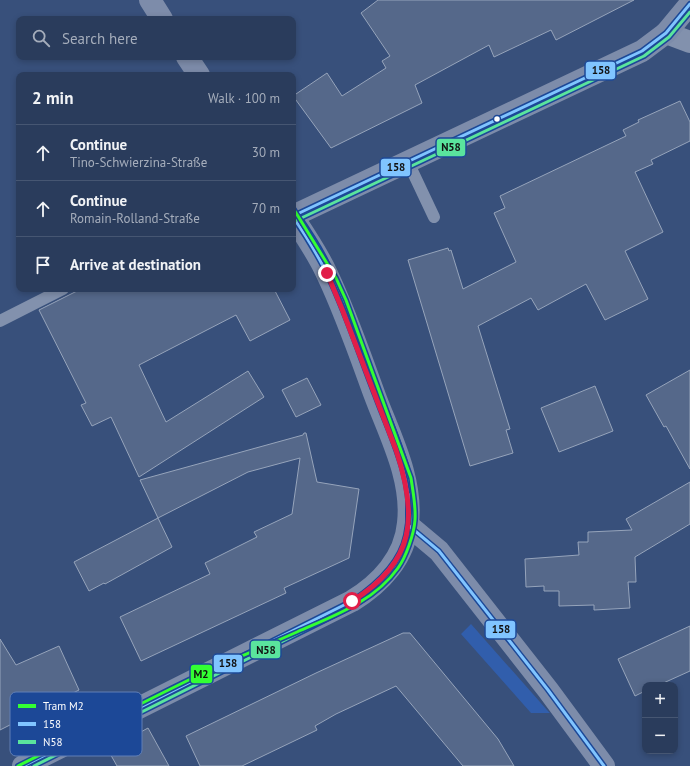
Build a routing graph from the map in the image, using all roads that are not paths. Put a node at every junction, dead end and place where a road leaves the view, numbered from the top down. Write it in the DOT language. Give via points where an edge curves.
graph roads {
  1 [pos="150,0"];
  2 [pos="690,4"];
  3 [pos="160,16"];
  4 [pos="666,33"];
  5 [pos="690,42"];
  6 [pos="189,60"];
  7 [pos="197,72"];
  8 [pos="408,162"];
  9 [pos="296,216"];
  10 [pos="434,217"];
  11 [pos="296,222"];
  12 [pos="57,292"];
  13 [pos="0,321"];
  14 [pos="408,525"];
  15 [pos="142,706"];
  16 [pos="43,756"];
  17 [pos="23,766"];
  18 [pos="604,766"];
  1 -- 3 [label="main road"];
  2 -- 4 [label="main road"];
  4 -- 5 [label="street"];
  4 -- 8 [label="main road" via="642,51"];
  6 -- 7 [label="main road"];
  8 -- 9 [label="main road"];
  8 -- 10 [label="lane"];
  11 -- 14 [label="main road" via="327,273 393,443 407,490"];
  12 -- 13 [label="lane"];
  14 -- 15 [label="main road" via="393,564 374,586 362,595"];
  14 -- 18 [label="main road" via="439,550"];
  16 -- 17 [label="main road"];
}
